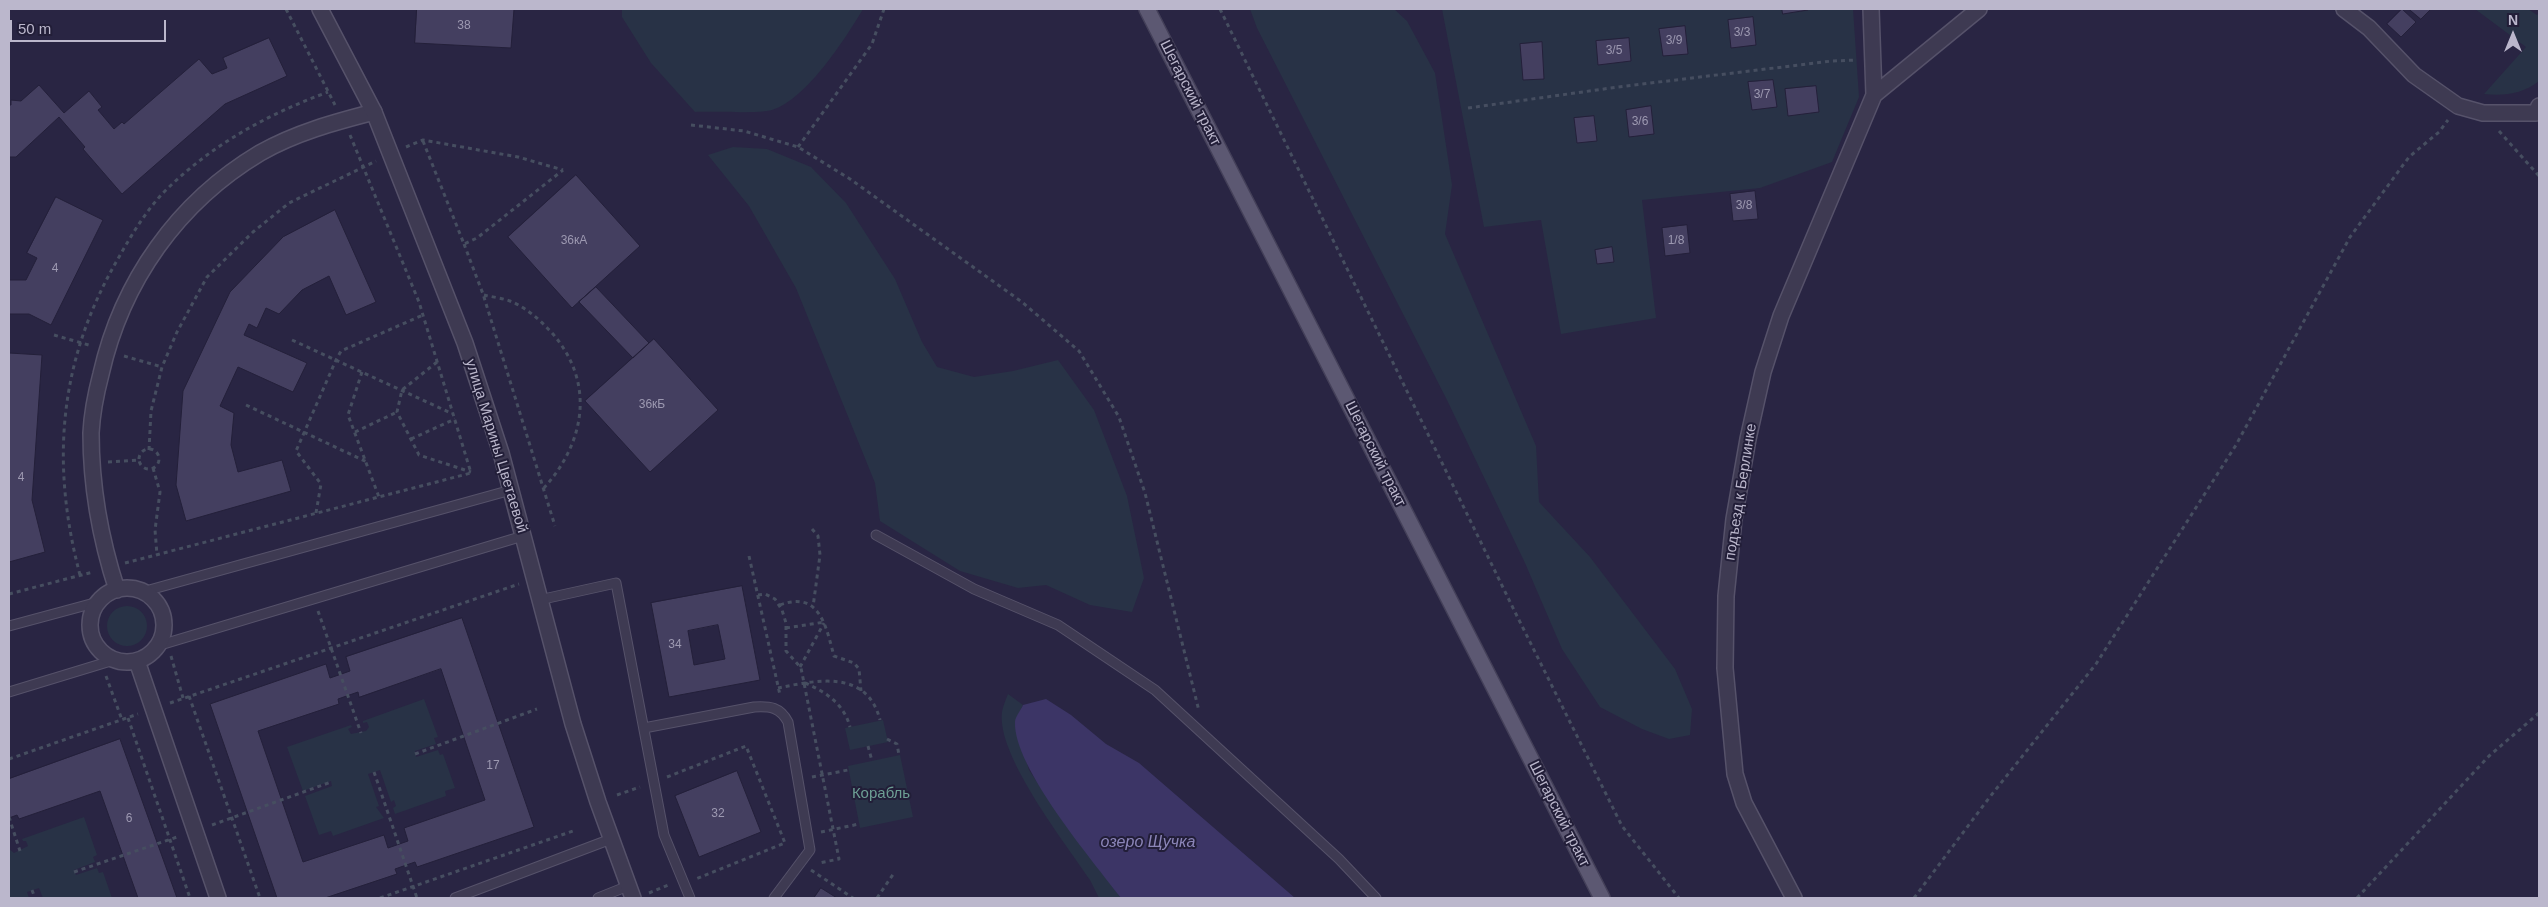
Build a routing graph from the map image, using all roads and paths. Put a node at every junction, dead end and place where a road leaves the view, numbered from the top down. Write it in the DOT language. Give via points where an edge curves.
graph roads {
  1 [pos="286,9"];
  2 [pos="320,9"];
  3 [pos="884,9"];
  4 [pos="1147,9"];
  5 [pos="1220,9"];
  6 [pos="1871,9"];
  7 [pos="1978,9"];
  8 [pos="2344,9"];
  9 [pos="1873,60"];
  10 [pos="1874,95"];
  11 [pos="2458,106"];
  12 [pos="1468,108"];
  13 [pos="2538,110"];
  14 [pos="374,112"];
  15 [pos="2483,113"];
  16 [pos="343,120"];
  17 [pos="691,125"];
  18 [pos="798,147"];
  19 [pos="364,167"];
  20 [pos="2539,176"];
  21 [pos="464,244"];
  22 [pos="483,294"];
  23 [pos="423,315"];
  24 [pos="292,340"];
  25 [pos="336,360"];
  26 [pos="437,362"];
  27 [pos="362,372"];
  28 [pos="402,390"];
  29 [pos="246,406"];
  30 [pos="397,412"];
  31 [pos="453,414"];
  32 [pos="455,419"];
  33 [pos="355,432"];
  34 [pos="304,433"];
  35 [pos="411,439"];
  36 [pos="149,450"];
  37 [pos="140,460"];
  38 [pos="366,462"];
  39 [pos="92,464"];
  40 [pos="153,468"];
  41 [pos="471,472"];
  42 [pos="544,488"];
  43 [pos="511,490"];
  44 [pos="380,497"];
  45 [pos="316,513"];
  46 [pos="555,526"];
  47 [pos="812,529"];
  48 [pos="876,535"];
  49 [pos="523,536"];
  50 [pos="157,555"];
  51 [pos="749,556"];
  52 [pos="110,567"];
  53 [pos="506,588"];
  54 [pos="117,590"];
  55 [pos="142,592"];
  56 [pos="9,594"];
  57 [pos="758,595"];
  58 [pos="314,599"];
  59 [pos="539,600"];
  60 [pos="98,602"];
  61 [pos="780,604"];
  62 [pos="813,607"];
  63 [pos="825,622"];
  64 [pos="9,626"];
  65 [pos="786,628"];
  66 [pos="162,644"];
  67 [pos="331,646"];
  68 [pos="137,661"];
  69 [pos="108,662"];
  70 [pos="800,667"];
  71 [pos="804,683"];
  72 [pos="778,688"];
  73 [pos="861,691"];
  74 [pos="9,692"];
  75 [pos="189,696"];
  76 [pos="184,698"];
  77 [pos="152,709"];
  78 [pos="537,709"];
  79 [pos="783,713"];
  80 [pos="2539,713"];
  81 [pos="128,718"];
  82 [pos="122,720"];
  83 [pos="880,720"];
  84 [pos="850,727"];
  85 [pos="644,728"];
  86 [pos="361,733"];
  87 [pos="1206,737"];
  88 [pos="887,739"];
  89 [pos="868,746"];
  90 [pos="415,754"];
  91 [pos="899,756"];
  92 [pos="9,759"];
  93 [pos="872,761"];
  94 [pos="848,770"];
  95 [pos="374,772"];
  96 [pos="823,775"];
  97 [pos="798,780"];
  98 [pos="331,782"];
  99 [pos="654,782"];
  100 [pos="617,795"];
  101 [pos="9,817"];
  102 [pos="231,818"];
  103 [pos="859,824"];
  104 [pos="573,830"];
  105 [pos="833,830"];
  106 [pos="195,831"];
  107 [pos="808,835"];
  108 [pos="610,839"];
  109 [pos="170,840"];
  110 [pos="20,851"];
  111 [pos="800,863"];
  112 [pos="74,872"];
  113 [pos="813,872"];
  114 [pos="894,873"];
  115 [pos="684,881"];
  116 [pos="413,887"];
  117 [pos="32,890"];
  118 [pos="636,893"];
  119 [pos="35,898"];
  120 [pos="190,898"];
  121 [pos="218,898"];
  122 [pos="260,898"];
  123 [pos="380,898"];
  124 [pos="417,898"];
  125 [pos="455,898"];
  126 [pos="598,898"];
  127 [pos="690,898"];
  128 [pos="774,898"];
  129 [pos="853,898"];
  130 [pos="877,898"];
  131 [pos="1376,898"];
  132 [pos="1602,898"];
  133 [pos="1679,898"];
  134 [pos="1794,898"];
  135 [pos="1914,898"];
  136 [pos="2357,898"];
  1 -- 16 [label="path"];
  2 -- 14 [label="street, улица Марины Цветаевой"];
  3 -- 18 [label="path" via="872,44"];
  4 -- 132 [label="main road, Шегарский тракт"];
  5 -- 133 [label="path" via="1622,826"];
  6 -- 9 [label="street"];
  7 -- 10 [label="street"];
  8 -- 11 [label="street" via="2369,28 2414,75"];
  9 -- 10 [label="street"];
  9 -- 12 [label="path" via="1812,63"];
  10 -- 134 [label="street, подъезд к Берлинке" via="1781,316 1763,372 1734,519 1726,596 1725,668 1735,774 1744,803"];
  11 -- 15 [label="street"];
  11 -- 135 [label="path" via="2439,132 2409,157 2350,237 2236,445 2096,664"];
  13 -- 15 [label="street"];
  14 -- 16 [label="street"];
  14 -- 43 [label="street, улица Марины Цветаевой" via="465,343"];
  15 -- 20 [label="path"];
  16 -- 19 [label="path"];
  16 -- 39 [label="street" via="294,137 238,167 195,202 158,243 123,304 110,336 91,431"];
  17 -- 18 [label="path" via="744,130"];
  18 -- 87 [label="path" via="850,179 1022,302 1079,351 1119,417 1145,494"];
  19 -- 23 [label="path"];
  19 -- 36 [label="path" via="289,202 207,277 162,367 151,411"];
  21 -- 21 [label="path" via="423,140 518,157 563,170 477,238"];
  21 -- 22 [label="path"];
  22 -- 42 [label="path"];
  22 -- 42 [label="path" via="510,301 538,317 563,346 580,381 580,416 572,446 556,475"];
  23 -- 25 [label="path" via="341,351"];
  23 -- 26 [label="path"];
  24 -- 25 [label="path"];
  25 -- 27 [label="path"];
  25 -- 34 [label="path"];
  26 -- 28 [label="path"];
  26 -- 31 [label="path"];
  27 -- 28 [label="path"];
  27 -- 33 [label="path" via="348,414"];
  28 -- 30 [label="path"];
  28 -- 31 [label="path"];
  29 -- 34 [label="path"];
  30 -- 33 [label="path"];
  30 -- 35 [label="path"];
  31 -- 32 [label="path"];
  32 -- 35 [label="path"];
  32 -- 41 [label="path"];
  33 -- 38 [label="path"];
  34 -- 38 [label="path"];
  34 -- 45 [label="path" via="296,451 320,484"];
  35 -- 41 [label="path" via="419,455"];
  36 -- 37 [label="path"];
  36 -- 40 [label="path" via="158,458 158,464"];
  37 -- 39 [label="path"];
  37 -- 40 [label="path" via="144,468"];
  38 -- 44 [label="path"];
  39 -- 52 [label="street" via="98,521"];
  40 -- 50 [label="path" via="160,492 155,530"];
  41 -- 44 [label="path"];
  42 -- 46 [label="path"];
  43 -- 49 [label="street, улица Марины Цветаевой"];
  43 -- 55 [label="lane"];
  44 -- 45 [label="path"];
  45 -- 50 [label="path"];
  47 -- 62 [label="path" via="818,536 820,555"];
  48 -- 87 [label="lane" via="974,589 1058,625 1155,690"];
  49 -- 58 [label="lane"];
  49 -- 59 [label="street, улица Марины Цветаевой"];
  50 -- 52 [label="path"];
  51 -- 57 [label="path"];
  52 -- 54 [label="street"];
  52 -- 56 [label="path"];
  53 -- 67 [label="path"];
  54 -- 55 [label="street" via="130,588"];
  54 -- 60 [label="street"];
  55 -- 66 [label="street" via="160,609"];
  57 -- 61 [label="path" via="765,594"];
  57 -- 72 [label="path"];
  58 -- 66 [label="lane"];
  58 -- 67 [label="path"];
  59 -- 85 [label="lane" via="616,583"];
  59 -- 108 [label="street, улица Марины Цветаевой" via="573,724"];
  60 -- 64 [label="lane"];
  60 -- 69 [label="street" via="92,612 91,635"];
  61 -- 62 [label="path" via="795,601"];
  61 -- 65 [label="path"];
  62 -- 63 [label="path"];
  63 -- 65 [label="path"];
  63 -- 70 [label="path"];
  63 -- 73 [label="path" via="834,656 854,663 859,669"];
  65 -- 70 [label="path" via="786,651"];
  66 -- 68 [label="street"];
  66 -- 76 [label="path"];
  67 -- 75 [label="path"];
  67 -- 86 [label="path"];
  68 -- 69 [label="street"];
  68 -- 77 [label="street"];
  69 -- 74 [label="lane"];
  69 -- 82 [label="path"];
  70 -- 71 [label="path"];
  71 -- 72 [label="path"];
  71 -- 73 [label="path" via="834,680"];
  71 -- 84 [label="path" via="832,698"];
  71 -- 96 [label="path"];
  72 -- 79 [label="path"];
  73 -- 83 [label="path" via="873,701"];
  75 -- 76 [label="path"];
  75 -- 102 [label="path"];
  76 -- 77 [label="path"];
  77 -- 81 [label="path"];
  77 -- 106 [label="street"];
  78 -- 90 [label="path"];
  79 -- 85 [label="lane" via="771,706 754,707"];
  79 -- 97 [label="lane" via="788,722"];
  80 -- 136 [label="path" via="2489,756"];
  81 -- 82 [label="path"];
  81 -- 109 [label="path"];
  82 -- 92 [label="path"];
  85 -- 99 [label="lane"];
  87 -- 131 [label="lane" via="1339,858"];
  88 -- 91 [label="path" via="897,744"];
  89 -- 93 [label="path"];
  94 -- 96 [label="path"];
  95 -- 116 [label="path"];
  96 -- 97 [label="path"];
  96 -- 105 [label="path"];
  97 -- 107 [label="lane"];
  98 -- 102 [label="path"];
  99 -- 100 [label="path"];
  99 -- 115 [label="lane" via="664,835"];
  99 -- 115 [label="path" via="746,746 785,844"];
  101 -- 110 [label="path"];
  102 -- 106 [label="path"];
  102 -- 122 [label="path"];
  103 -- 105 [label="path"];
  104 -- 116 [label="path"];
  105 -- 107 [label="path"];
  105 -- 113 [label="path" via="839,859 819,863"];
  106 -- 109 [label="path"];
  106 -- 121 [label="street"];
  107 -- 111 [label="lane" via="810,850"];
  108 -- 118 [label="street, улица Марины Цветаевой"];
  108 -- 125 [label="lane"];
  109 -- 112 [label="path"];
  109 -- 120 [label="path"];
  111 -- 113 [label="path"];
  111 -- 128 [label="lane"];
  113 -- 129 [label="path"];
  114 -- 130 [label="path"];
  115 -- 118 [label="path"];
  115 -- 127 [label="lane"];
  116 -- 123 [label="path"];
  116 -- 124 [label="path"];
  117 -- 119 [label="path"];
  118 -- 126 [label="lane"];
}
